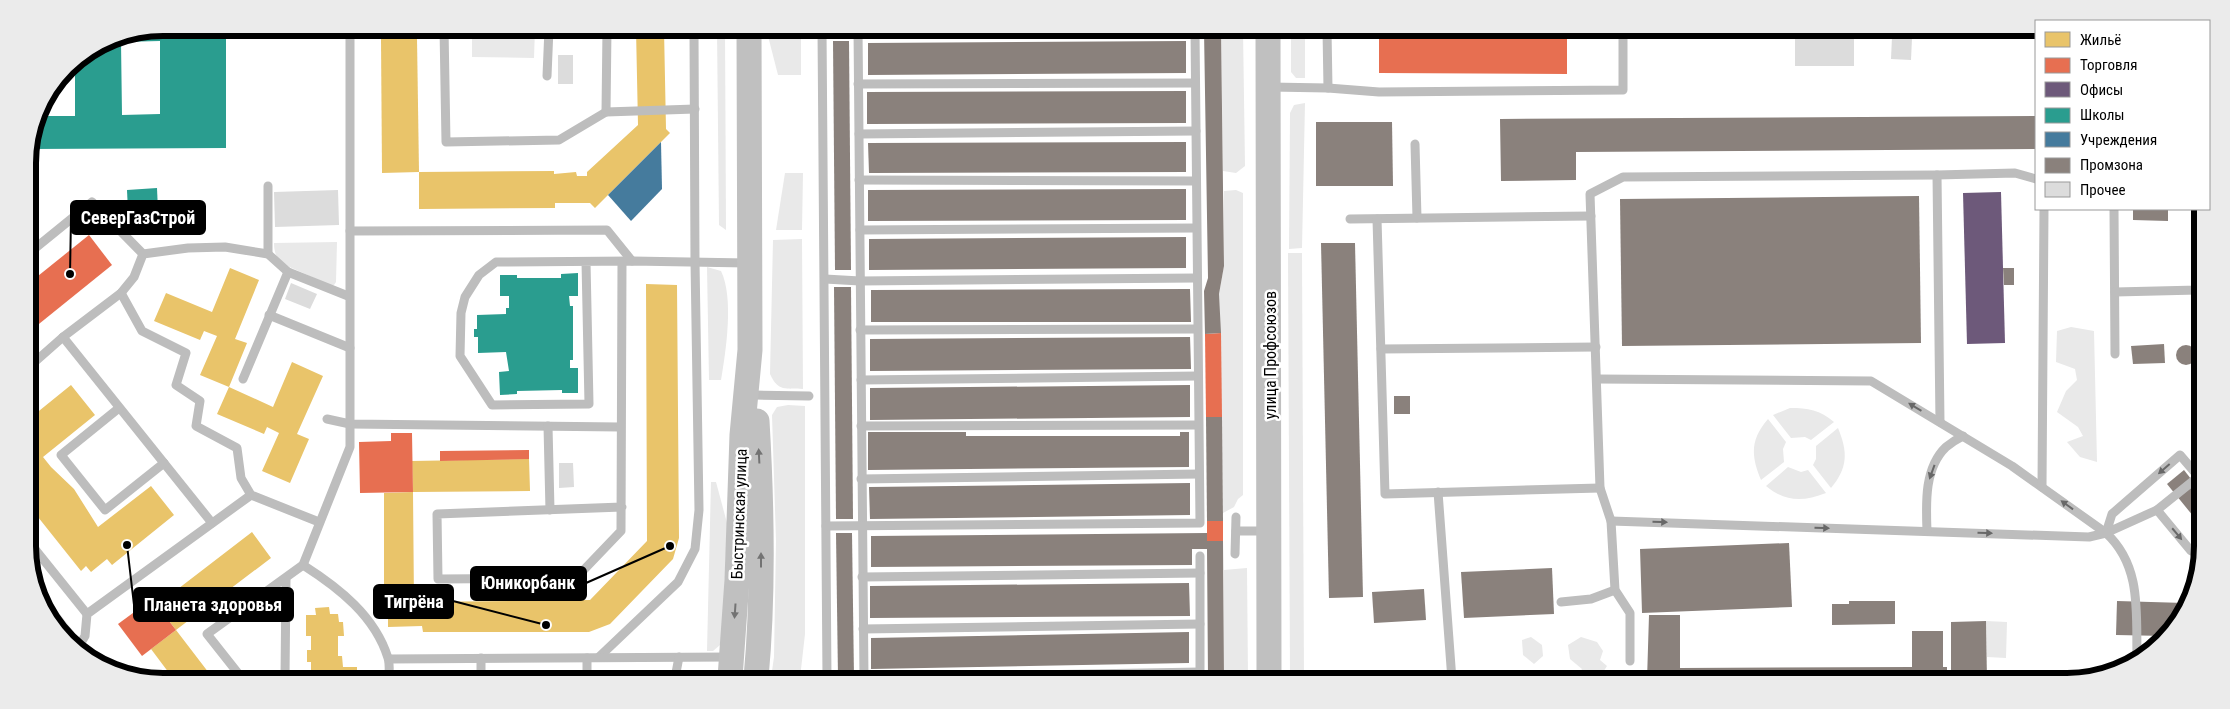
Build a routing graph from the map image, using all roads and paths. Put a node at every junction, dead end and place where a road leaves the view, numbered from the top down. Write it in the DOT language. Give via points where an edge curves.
graph roads {
  1 [pos="1195,36"];
  2 [pos="1268,36"];
  3 [pos="1327,36"];
  4 [pos="1623,36"];
  5 [pos="350,37"];
  6 [pos="444,37"];
  7 [pos="549,37"];
  8 [pos="607,37"];
  9 [pos="694,37"];
  10 [pos="749,37"];
  11 [pos="822,37"];
  12 [pos="858,37"];
  13 [pos="547,76"];
  14 [pos="1196,83"];
  15 [pos="858,84"];
  16 [pos="1269,87"];
  17 [pos="1328,88"];
  18 [pos="694,109"];
  19 [pos="606,112"];
  20 [pos="1196,131"];
  21 [pos="859,134"];
  22 [pos="1415,144"];
  23 [pos="1937,175"];
  24 [pos="2035,179"];
  25 [pos="859,180"];
  26 [pos="1196,181"];
  27 [pos="268,186"];
  28 [pos="2044,210"];
  29 [pos="2114,210"];
  30 [pos="1591,216"];
  31 [pos="1417,218"];
  32 [pos="1350,219"];
  33 [pos="1377,219"];
  34 [pos="1196,228"];
  35 [pos="860,230"];
  36 [pos="350,231"];
  37 [pos="37,247"];
  38 [pos="142,254"];
  39 [pos="268,254"];
  40 [pos="632,261"];
  41 [pos="695,261"];
  42 [pos="586,262"];
  43 [pos="622,262"];
  44 [pos="750,263"];
  45 [pos="288,272"];
  46 [pos="1196,278"];
  47 [pos="825,279"];
  48 [pos="860,281"];
  49 [pos="2194,290"];
  50 [pos="2115,292"];
  51 [pos="121,293"];
  52 [pos="348,296"];
  53 [pos="269,315"];
  54 [pos="1197,329"];
  55 [pos="860,330"];
  56 [pos="63,337"];
  57 [pos="1596,347"];
  58 [pos="350,348"];
  59 [pos="1381,349"];
  60 [pos="750,350"];
  61 [pos="2115,354"];
  62 [pos="36,360"];
  63 [pos="1198,376"];
  64 [pos="243,379"];
  65 [pos="1596,379"];
  66 [pos="861,380"];
  67 [pos="756,395"];
  68 [pos="809,396"];
  69 [pos="119,408"];
  70 [pos="327,419"];
  71 [pos="1940,422"];
  72 [pos="350,424"];
  73 [pos="1198,424"];
  74 [pos="548,426"];
  75 [pos="861,426"];
  76 [pos="620,427"];
  77 [pos="1963,436"];
  78 [pos="164,463"];
  79 [pos="2194,471"];
  80 [pos="1199,474"];
  81 [pos="861,479"];
  82 [pos="2194,479"];
  83 [pos="2042,487"];
  84 [pos="1600,488"];
  85 [pos="1438,492"];
  86 [pos="251,495"];
  87 [pos="622,507"];
  88 [pos="550,510"];
  89 [pos="2157,510"];
  90 [pos="1236,517"];
  91 [pos="1611,520"];
  92 [pos="319,522"];
  93 [pos="212,523"];
  94 [pos="826,526"];
  95 [pos="861,527"];
  96 [pos="1236,531"];
  97 [pos="1270,531"];
  98 [pos="1927,531"];
  99 [pos="2106,533"];
  100 [pos="2194,549"];
  101 [pos="37,551"];
  102 [pos="1236,554"];
  103 [pos="1200,556"];
  104 [pos="303,566"];
  105 [pos="1200,573"];
  106 [pos="862,577"];
  107 [pos="286,580"];
  108 [pos="1615,590"];
  109 [pos="1561,602"];
  110 [pos="87,614"];
  111 [pos="1200,624"];
  112 [pos="863,629"];
  113 [pos="81,642"];
  114 [pos="2137,651"];
  115 [pos="599,657"];
  116 [pos="679,657"];
  117 [pos="481,658"];
  118 [pos="586,658"];
  119 [pos="389,659"];
  120 [pos="1630,661"];
  121 [pos="731,667"];
  122 [pos="1200,672"];
  123 [pos="1269,672"];
  124 [pos="1451,672"];
  125 [pos="238,673"];
  126 [pos="286,673"];
  127 [pos="389,673"];
  128 [pos="481,673"];
  129 [pos="587,673"];
  130 [pos="676,673"];
  131 [pos="756,673"];
  132 [pos="827,673"];
  133 [pos="864,673"];
  1 -- 14 [label="lane"];
  2 -- 16 [label="main road, улица Профсоюзов"];
  3 -- 17 [label="lane"];
  4 -- 17 [label="lane" via="1623,90 1379,92"];
  5 -- 36 [label="lane"];
  6 -- 19 [label="lane" via="446,142 559,140"];
  7 -- 13 [label="lane"];
  8 -- 19 [label="lane"];
  9 -- 18 [label="lane"];
  10 -- 44 [label="main road, Быстринская улица"];
  11 -- 47 [label="lane"];
  12 -- 15 [label="lane"];
  14 -- 15 [label="lane"];
  14 -- 20 [label="lane"];
  15 -- 21 [label="lane"];
  16 -- 17 [label="lane"];
  16 -- 97 [label="main road, улица Профсоюзов"];
  18 -- 19 [label="lane"];
  18 -- 41 [label="lane"];
  20 -- 21 [label="lane"];
  20 -- 26 [label="lane"];
  21 -- 25 [label="lane"];
  22 -- 31 [label="lane"];
  23 -- 24 [label="lane" via="2015,173"];
  23 -- 30 [label="lane" via="1623,177 1590,194"];
  23 -- 71 [label="lane"];
  25 -- 26 [label="lane"];
  25 -- 35 [label="lane"];
  26 -- 34 [label="lane"];
  27 -- 39 [label="lane"];
  28 -- 83 [label="lane"];
  29 -- 50 [label="lane"];
  30 -- 31 [label="lane"];
  30 -- 57 [label="lane"];
  31 -- 33 [label="lane"];
  32 -- 33 [label="lane"];
  33 -- 59 [label="lane"];
  34 -- 35 [label="lane"];
  34 -- 46 [label="lane"];
  35 -- 48 [label="lane"];
  36 -- 40 [label="lane" via="607,230"];
  36 -- 52 [label="lane"];
  37 -- 38 [label="lane" via="92,202"];
  38 -- 39 [label="lane" via="225,247"];
  38 -- 51 [label="lane" via="134,277"];
  39 -- 45 [label="lane"];
  40 -- 41 [label="lane"];
  40 -- 43 [label="lane"];
  41 -- 44 [label="lane"];
  41 -- 115 [label="lane" via="699,510 695,549 678,582"];
  42 -- 42 [label="lane" via="496,262 479,275 465,297 461,313 460,356 492,406 589,404"];
  42 -- 43 [label="lane"];
  43 -- 76 [label="lane"];
  44 -- 60 [label="main road, Быстринская улица"];
  45 -- 52 [label="lane"];
  45 -- 53 [label="lane"];
  46 -- 48 [label="lane"];
  46 -- 54 [label="lane"];
  47 -- 48 [label="lane"];
  47 -- 94 [label="lane"];
  48 -- 55 [label="lane"];
  49 -- 50 [label="lane"];
  50 -- 61 [label="lane"];
  51 -- 56 [label="lane"];
  51 -- 86 [label="lane" via="142,331 186,353 176,385 200,401 196,426 237,448 241,478"];
  52 -- 58 [label="lane"];
  53 -- 58 [label="lane"];
  53 -- 64 [label="lane"];
  54 -- 55 [label="lane"];
  54 -- 63 [label="lane"];
  55 -- 66 [label="lane"];
  56 -- 62 [label="lane"];
  56 -- 69 [label="lane"];
  57 -- 59 [label="lane"];
  57 -- 65 [label="lane"];
  58 -- 72 [label="lane"];
  59 -- 85 [label="lane" via="1385,494"];
  60 -- 67 [label="main road, Быстринская улица"];
  60 -- 121 [label="main road, Быстринская улица, one-way"];
  63 -- 66 [label="lane"];
  63 -- 73 [label="lane"];
  71 -- 65 [label="lane, one-way" via="1871,381"];
  65 -- 84 [label="lane"];
  66 -- 75 [label="lane"];
  67 -- 68 [label="lane"];
  131 -- 67 [label="main road, Быстринская улица, one-way" via="762,505"];
  69 -- 78 [label="lane"];
  69 -- 78 [label="lane" via="61,455 105,510"];
  70 -- 72 [label="lane"];
  71 -- 77 [label="lane"];
  72 -- 74 [label="lane"];
  72 -- 92 [label="lane" via="350,447"];
  73 -- 75 [label="lane"];
  73 -- 80 [label="lane"];
  74 -- 76 [label="lane"];
  74 -- 88 [label="lane"];
  75 -- 81 [label="lane"];
  76 -- 87 [label="lane"];
  77 -- 83 [label="lane"];
  77 -- 98 [label="lane, one-way" via="1946,447 1928,482"];
  78 -- 93 [label="lane"];
  79 -- 99 [label="lane, one-way" via="2180,455 2112,514"];
  80 -- 81 [label="lane"];
  80 -- 95 [label="lane" via="1200,523"];
  81 -- 95 [label="lane"];
  82 -- 89 [label="lane"];
  99 -- 83 [label="lane, one-way"];
  84 -- 85 [label="lane"];
  84 -- 91 [label="lane"];
  85 -- 124 [label="lane"];
  86 -- 92 [label="lane"];
  86 -- 93 [label="lane"];
  87 -- 88 [label="lane"];
  87 -- 88 [label="lane" via="622,531 576,578 438,579 437,514"];
  89 -- 99 [label="lane"];
  89 -- 100 [label="lane, one-way" via="2191,551"];
  90 -- 96 [label="lane"];
  91 -- 98 [label="lane, one-way"];
  91 -- 108 [label="lane"];
  92 -- 104 [label="lane"];
  93 -- 110 [label="lane"];
  94 -- 95 [label="lane"];
  94 -- 132 [label="lane"];
  95 -- 106 [label="lane"];
  96 -- 97 [label="lane"];
  96 -- 102 [label="lane"];
  97 -- 123 [label="main road, улица Профсоюзов"];
  98 -- 99 [label="lane, one-way" via="2089,536"];
  99 -- 114 [label="lane" via="2118,544 2129,564 2136,594"];
  101 -- 110 [label="lane"];
  103 -- 105 [label="lane"];
  104 -- 107 [label="lane"];
  104 -- 119 [label="lane" via="327,580 352,601 373,627"];
  105 -- 106 [label="lane"];
  105 -- 111 [label="lane"];
  106 -- 112 [label="lane"];
  107 -- 125 [label="lane" via="208,634"];
  107 -- 126 [label="lane"];
  108 -- 109 [label="lane" via="1591,599"];
  108 -- 120 [label="lane" via="1630,614"];
  110 -- 113 [label="lane"];
  111 -- 112 [label="lane"];
  111 -- 122 [label="lane"];
  112 -- 133 [label="lane"];
  115 -- 116 [label="lane"];
  115 -- 118 [label="lane"];
  116 -- 121 [label="lane"];
  116 -- 130 [label="lane"];
  117 -- 118 [label="lane"];
  117 -- 119 [label="lane"];
  117 -- 128 [label="lane"];
  118 -- 129 [label="lane"];
  119 -- 127 [label="lane"];
}
